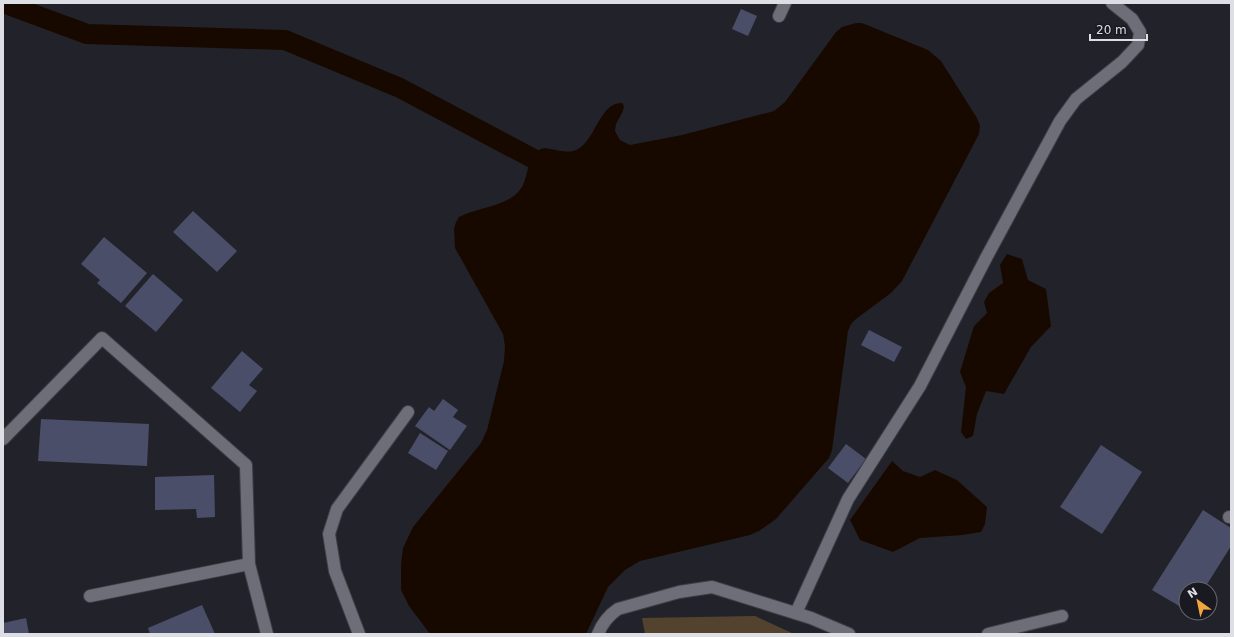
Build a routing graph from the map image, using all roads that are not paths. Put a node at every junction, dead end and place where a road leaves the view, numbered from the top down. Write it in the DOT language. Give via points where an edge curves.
graph roads {
  1 [pos="786,3"];
  2 [pos="1112,3"];
  3 [pos="779,16"];
  4 [pos="408,412"];
  5 [pos="3,439"];
  6 [pos="248,564"];
  7 [pos="90,596"];
  8 [pos="796,613"];
  9 [pos="1062,616"];
  10 [pos="267,634"];
  11 [pos="359,634"];
  12 [pos="598,634"];
  13 [pos="849,634"];
  14 [pos="988,634"];
  1 -- 3 [label="street"];
  2 -- 8 [label="street" via="1132,19 1140,32 1138,45 1122,62 1076,99 1060,121 920,386 848,499"];
  4 -- 11 [label="street" via="337,509 329,534 335,571"];
  5 -- 6 [label="street" via="102,338 246,465"];
  6 -- 7 [label="street"];
  6 -- 10 [label="street"];
  8 -- 12 [label="street" via="712,587 679,592 618,609 606,620"];
  8 -- 13 [label="street"];
  9 -- 14 [label="street"];
}
